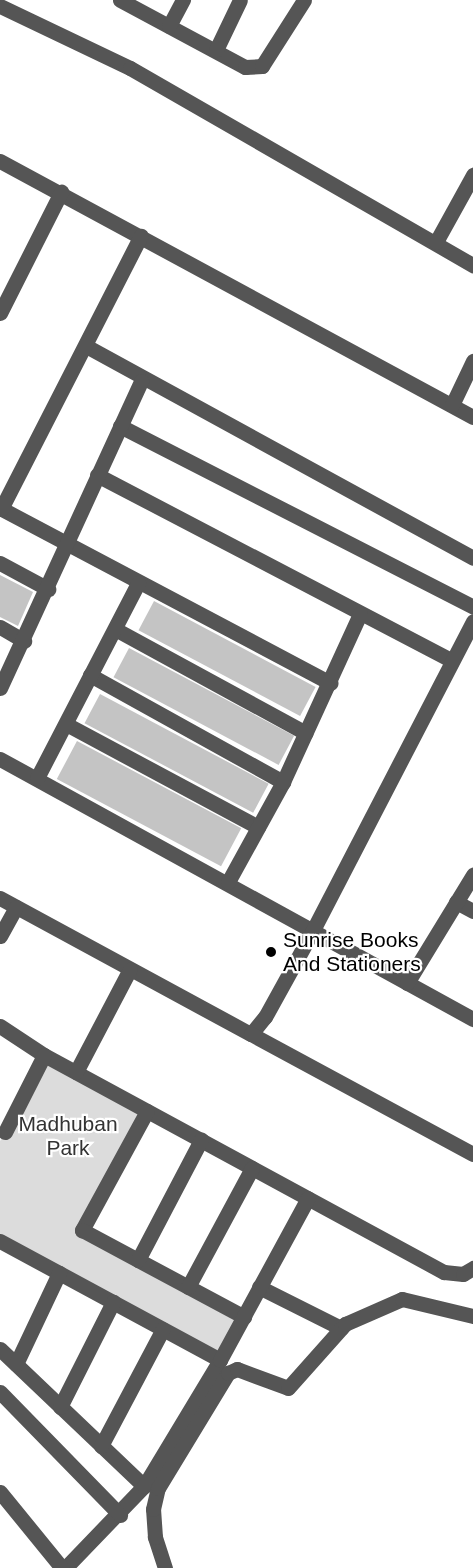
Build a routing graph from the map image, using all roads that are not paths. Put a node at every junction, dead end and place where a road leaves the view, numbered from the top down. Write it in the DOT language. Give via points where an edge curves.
graph roads {
  1 [pos="183,0"];
  2 [pos="240,0"];
  3 [pos="304,0"];
  4 [pos="123,1"];
  5 [pos="10,5"];
  6 [pos="169,26"];
  7 [pos="216,50"];
  8 [pos="0,161"];
  9 [pos="473,175"];
  10 [pos="61,192"];
  11 [pos="141,236"];
  12 [pos="436,242"];
  13 [pos="473,265"];
  14 [pos="0,313"];
  15 [pos="86,346"];
  16 [pos="473,361"];
  17 [pos="141,381"];
  18 [pos="452,405"];
  19 [pos="473,417"];
  20 [pos="120,426"];
  21 [pos="97,475"];
  22 [pos="0,508"];
  23 [pos="65,545"];
  24 [pos="473,558"];
  25 [pos="0,563"];
  26 [pos="138,583"];
  27 [pos="48,589"];
  28 [pos="473,608"];
  29 [pos="360,614"];
  30 [pos="473,621"];
  31 [pos="0,627"];
  32 [pos="115,629"];
  33 [pos="24,641"];
  34 [pos="451,660"];
  35 [pos="90,675"];
  36 [pos="330,683"];
  37 [pos="0,687"];
  38 [pos="66,723"];
  39 [pos="306,734"];
  40 [pos="0,759"];
  41 [pos="37,778"];
  42 [pos="283,782"];
  43 [pos="258,827"];
  44 [pos="473,875"];
  45 [pos="228,882"];
  46 [pos="0,898"];
  47 [pos="456,902"];
  48 [pos="16,907"];
  49 [pos="473,911"];
  50 [pos="312,932"];
  51 [pos="0,936"];
  52 [pos="130,969"];
  53 [pos="408,983"];
  54 [pos="473,1019"];
  55 [pos="0,1026"];
  56 [pos="251,1034"];
  57 [pos="44,1055"];
  58 [pos="76,1072"];
  59 [pos="147,1111"];
  60 [pos="2,1134"];
  61 [pos="201,1140"];
  62 [pos="473,1155"];
  63 [pos="252,1168"];
  64 [pos="308,1198"];
  65 [pos="0,1241"];
  66 [pos="138,1260"];
  67 [pos="473,1268"];
  68 [pos="59,1273"];
  69 [pos="188,1287"];
  70 [pos="259,1287"];
  71 [pos="114,1302"];
  72 [pos="473,1316"];
  73 [pos="244,1317"];
  74 [pos="341,1328"];
  75 [pos="163,1329"];
  76 [pos="0,1349"];
  77 [pos="220,1360"];
  78 [pos="16,1364"];
  79 [pos="0,1392"];
  80 [pos="60,1407"];
  81 [pos="101,1446"];
  82 [pos="144,1486"];
  83 [pos="0,1492"];
  84 [pos="120,1515"];
  85 [pos="71,1566"];
  86 [pos="165,1568"];
  1 -- 6 [label="street"];
  2 -- 7 [label="street"];
  3 -- 7 [label="street" via="262,66 246,67"];
  4 -- 6 [label="street"];
  5 -- 12 [label="street" via="130,68"];
  6 -- 7 [label="street"];
  8 -- 10 [label="street"];
  9 -- 12 [label="street"];
  10 -- 11 [label="street"];
  10 -- 14 [label="street"];
  11 -- 15 [label="street"];
  11 -- 18 [label="street"];
  12 -- 13 [label="street"];
  15 -- 17 [label="street"];
  15 -- 22 [label="street"];
  16 -- 18 [label="street"];
  17 -- 20 [label="street"];
  17 -- 24 [label="street"];
  18 -- 19 [label="street"];
  20 -- 21 [label="street"];
  20 -- 28 [label="street"];
  21 -- 23 [label="street"];
  21 -- 29 [label="street"];
  22 -- 23 [label="street"];
  23 -- 26 [label="street"];
  23 -- 27 [label="street"];
  25 -- 27 [label="street"];
  26 -- 32 [label="street"];
  26 -- 36 [label="street"];
  27 -- 33 [label="street"];
  29 -- 34 [label="street"];
  29 -- 36 [label="street"];
  30 -- 34 [label="street"];
  31 -- 33 [label="street"];
  32 -- 35 [label="street"];
  32 -- 39 [label="street"];
  33 -- 37 [label="street"];
  34 -- 50 [label="street"];
  35 -- 38 [label="street"];
  35 -- 42 [label="street"];
  36 -- 39 [label="street"];
  38 -- 41 [label="street"];
  38 -- 43 [label="street"];
  39 -- 42 [label="street"];
  40 -- 41 [label="street"];
  41 -- 45 [label="street"];
  42 -- 43 [label="street"];
  43 -- 45 [label="street"];
  44 -- 47 [label="street"];
  45 -- 50 [label="street"];
  46 -- 48 [label="street"];
  47 -- 49 [label="street"];
  47 -- 53 [label="street"];
  48 -- 51 [label="street"];
  48 -- 52 [label="street"];
  50 -- 53 [label="street"];
  50 -- 56 [label="street" via="265,1017"];
  52 -- 56 [label="street"];
  52 -- 58 [label="street"];
  53 -- 54 [label="street"];
  55 -- 57 [label="street"];
  56 -- 62 [label="street"];
  57 -- 58 [label="street"];
  57 -- 60 [label="street"];
  58 -- 59 [label="street"];
  59 -- 61 [label="street"];
  59 -- 66 [label="street" via="82,1230"];
  61 -- 63 [label="street"];
  61 -- 66 [label="street"];
  63 -- 64 [label="street"];
  63 -- 69 [label="street"];
  64 -- 67 [label="street" via="444,1272 463,1274"];
  64 -- 70 [label="street"];
  65 -- 68 [label="street"];
  66 -- 69 [label="street"];
  68 -- 71 [label="street"];
  68 -- 78 [label="street"];
  69 -- 73 [label="street"];
  70 -- 73 [label="street"];
  70 -- 74 [label="street"];
  71 -- 75 [label="street"];
  71 -- 80 [label="street"];
  72 -- 74 [label="street" via="402,1299"];
  73 -- 77 [label="street"];
  74 -- 86 [label="street" via="288,1388 237,1369 217,1388 158,1488 153,1509 155,1537"];
  75 -- 77 [label="street"];
  75 -- 81 [label="street"];
  76 -- 78 [label="street"];
  77 -- 82 [label="street"];
  78 -- 80 [label="street"];
  79 -- 84 [label="street"];
  80 -- 81 [label="street"];
  81 -- 82 [label="street"];
  82 -- 84 [label="street"];
  83 -- 85 [label="street"];
  84 -- 85 [label="street"];
}
